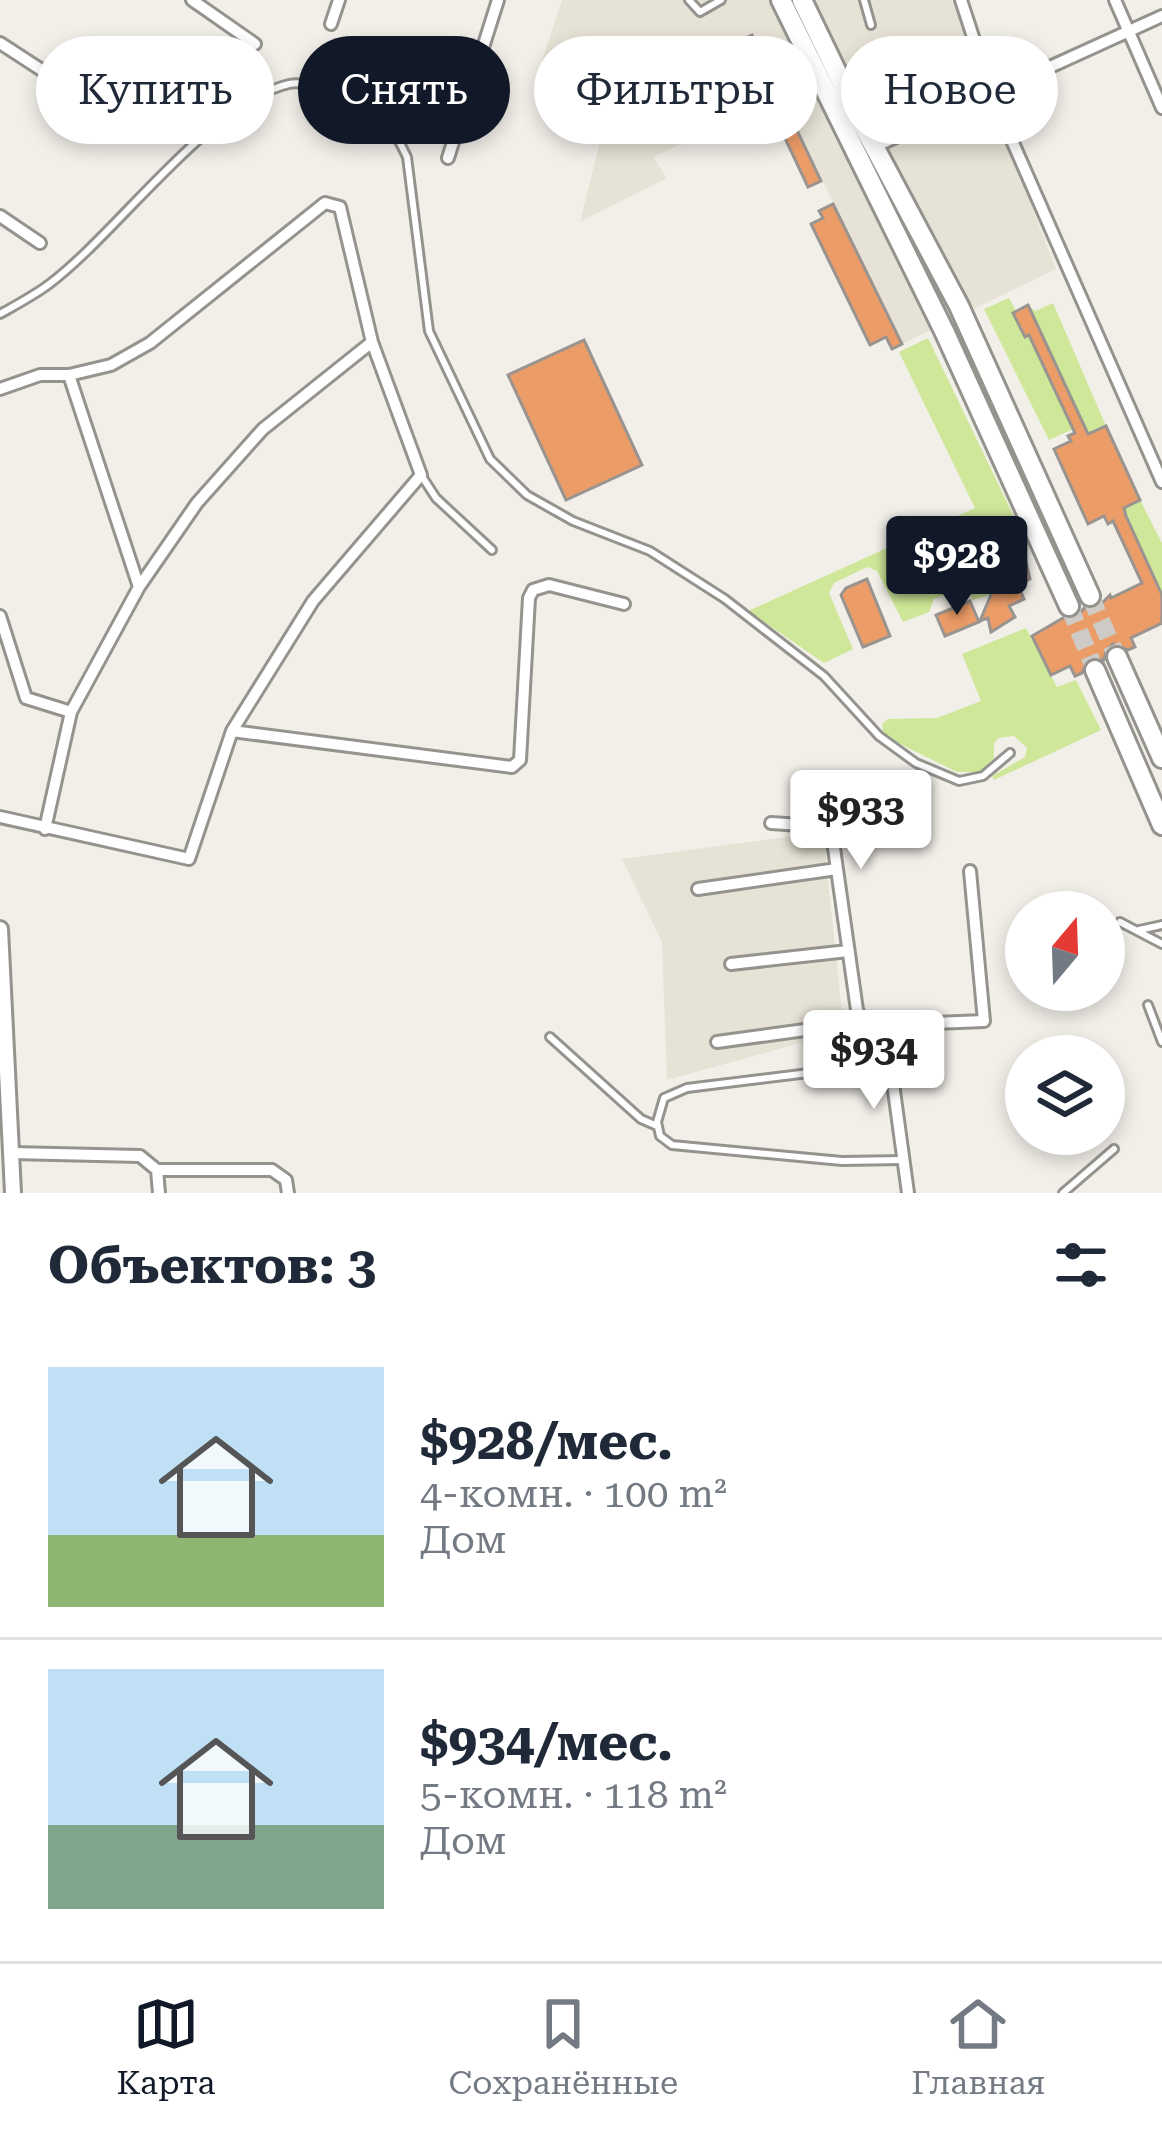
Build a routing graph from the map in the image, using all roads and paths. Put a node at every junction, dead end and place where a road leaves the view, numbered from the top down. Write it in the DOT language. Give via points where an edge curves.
graph roads {
  1 [pos="192,0"];
  2 [pos="339,0"];
  3 [pos="498,0"];
  4 [pos="689,0"];
  5 [pos="721,0"];
  6 [pos="782,0"];
  7 [pos="802,0"];
  8 [pos="864,0"];
  9 [pos="961,0"];
  10 [pos="1115,0"];
  11 [pos="708,4"];
  12 [pos="1162,16"];
  13 [pos="331,24"];
  14 [pos="872,25"];
  15 [pos="1126,31"];
  16 [pos="244,36"];
  17 [pos="973,36"];
  18 [pos="0,43"];
  19 [pos="1058,63"];
  20 [pos="36,66"];
  21 [pos="1162,108"];
  22 [pos="881,144"];
  23 [pos="1014,144"];
  24 [pos="874,147"];
  25 [pos="448,158"];
  26 [pos="0,216"];
  27 [pos="40,243"];
  28 [pos="0,314"];
  29 [pos="372,342"];
  30 [pos="69,375"];
  31 [pos="0,389"];
  32 [pos="421,475"];
  33 [pos="1162,482"];
  34 [pos="492,550"];
  35 [pos="139,587"];
  36 [pos="1090,596"];
  37 [pos="624,604"];
  38 [pos="1069,606"];
  39 [pos="0,616"];
  40 [pos="1117,657"];
  41 [pos="1095,670"];
  42 [pos="71,712"];
  43 [pos="232,730"];
  44 [pos="1010,753"];
  45 [pos="1162,758"];
  46 [pos="0,817"];
  47 [pos="771,824"];
  48 [pos="1162,825"];
  49 [pos="45,829"];
  50 [pos="837,869"];
  51 [pos="970,871"];
  52 [pos="698,889"];
  53 [pos="1125,924"];
  54 [pos="1162,925"];
  55 [pos="0,929"];
  56 [pos="1136,930"];
  57 [pos="1162,944"];
  58 [pos="848,951"];
  59 [pos="731,964"];
  60 [pos="1148,1005"];
  61 [pos="863,1022"];
  62 [pos="885,1025"];
  63 [pos="550,1037"];
  64 [pos="717,1042"];
  65 [pos="1162,1042"];
  66 [pos="890,1063"];
  67 [pos="5,1067"];
  68 [pos="658,1126"];
  69 [pos="12,1153"];
  70 [pos="1107,1155"];
  71 [pos="904,1160"];
  72 [pos="157,1170"];
  73 [pos="9,1186"];
  74 [pos="160,1193"];
  75 [pos="288,1193"];
  76 [pos="908,1193"];
  77 [pos="1063,1193"];
  1 -- 16 [label="street"];
  2 -- 13 [label="street"];
  3 -- 25 [label="street"];
  4 -- 11 [label="lane" via="700,12"];
  5 -- 11 [label="lane"];
  6 -- 38 [label="highway"];
  7 -- 24 [label="highway"];
  8 -- 14 [label="lane"];
  9 -- 17 [label="street"];
  10 -- 15 [label="street"];
  12 -- 15 [label="street"];
  15 -- 19 [label="street"];
  15 -- 21 [label="street"];
  18 -- 20 [label="street"];
  22 -- 24 [label="street"];
  23 -- 33 [label="street"];
  24 -- 36 [label="highway" via="959,306"];
  26 -- 27 [label="street"];
  28 -- 44 [label="lane" via="49,284 253,99 293,83 378,112 407,157 429,331 490,459 527,494 650,551 725,599 824,676 916,764 958,781 982,776"];
  29 -- 30 [label="street" via="340,207 325,203 150,343 111,365"];
  29 -- 32 [label="street"];
  29 -- 35 [label="street" via="263,429 197,503"];
  30 -- 31 [label="street"];
  30 -- 35 [label="street"];
  32 -- 34 [label="lane"];
  32 -- 43 [label="street" via="313,601"];
  35 -- 42 [label="street"];
  37 -- 43 [label="street" via="549,585 533,590 520,760 512,767"];
  39 -- 42 [label="street" via="26,698"];
  40 -- 45 [label="highway"];
  41 -- 48 [label="highway"];
  42 -- 49 [label="street"];
  43 -- 49 [label="street" via="189,859"];
  46 -- 49 [label="street"];
  47 -- 50 [label="street" via="831,827"];
  50 -- 52 [label="street"];
  50 -- 58 [label="street"];
  51 -- 62 [label="street" via="984,1021"];
  53 -- 56 [label="lane"];
  54 -- 56 [label="lane"];
  55 -- 67 [label="street"];
  56 -- 57 [label="lane"];
  58 -- 59 [label="street"];
  58 -- 61 [label="street"];
  60 -- 65 [label="lane"];
  61 -- 62 [label="street"];
  61 -- 64 [label="street"];
  62 -- 66 [label="street"];
  63 -- 68 [label="lane" via="641,1120"];
  66 -- 68 [label="lane" via="687,1088 660,1102"];
  66 -- 71 [label="street"];
  67 -- 69 [label="street"];
  68 -- 71 [label="lane" via="672,1145"];
  69 -- 72 [label="street" via="140,1156"];
  69 -- 73 [label="street"];
  70 -- 77 [label="lane"];
  71 -- 76 [label="street"];
  72 -- 74 [label="street"];
  72 -- 75 [label="street" via="272,1170"];
}
